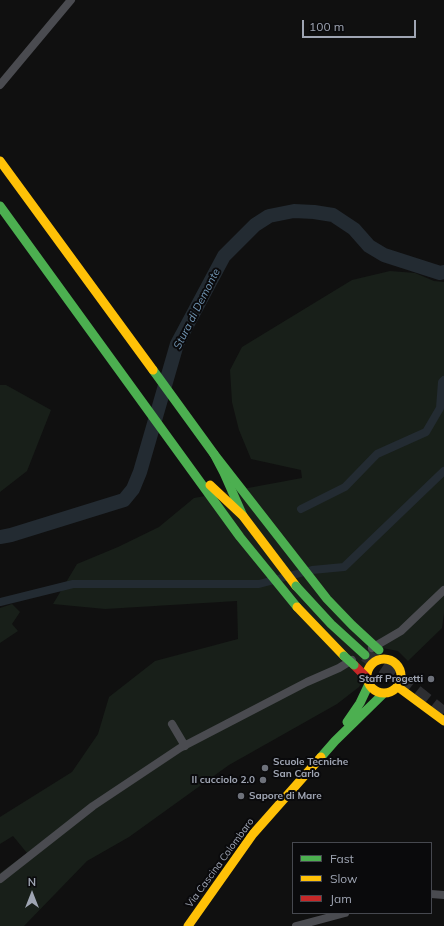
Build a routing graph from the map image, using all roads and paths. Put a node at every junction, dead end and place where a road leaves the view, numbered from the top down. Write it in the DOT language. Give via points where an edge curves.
graph roads {
  1 [pos="71,0"];
  2 [pos="0,85"];
  3 [pos="0,161"];
  4 [pos="0,206"];
  5 [pos="214,454"];
  6 [pos="186,461"];
  7 [pos="243,516"];
  8 [pos="444,590"];
  9 [pos="365,655"];
  10 [pos="385,659"];
  11 [pos="368,681"];
  12 [pos="398,687"];
  13 [pos="383,694"];
  14 [pos="444,721"];
  15 [pos="172,724"];
  16 [pos="335,741"];
  17 [pos="183,742"];
  18 [pos="0,879"];
  19 [pos="432,894"];
  20 [pos="444,895"];
  21 [pos="341,914"];
  22 [pos="188,926"];
  23 [pos="296,926"];
  1 -- 2 [label="street"];
  3 -- 5 [label="main road"];
  4 -- 6 [label="main road"];
  5 -- 7 [label="main road, bridge"];
  5 -- 10 [label="main road, bridge" via="309,578"];
  6 -- 7 [label="main road"];
  6 -- 11 [label="main road, bridge" via="223,514 286,595"];
  7 -- 9 [label="main road, bridge" via="309,601"];
  8 -- 17 [label="street" via="401,631 345,665"];
  10 -- 11 [label="main road" via="377,660 372,665 368,671"];
  10 -- 12 [label="main road" via="395,662 401,671 401,682"];
  11 -- 13 [label="main road" via="375,690"];
  11 -- 16 [label="main road, Via Cascina Colombaro" via="360,703"];
  12 -- 13 [label="main road"];
  12 -- 14 [label="main road"];
  13 -- 16 [label="main road, Via Cascina Colombaro"];
  15 -- 17 [label="street"];
  16 -- 22 [label="main road, Via Cascina Colombaro" via="253,834"];
  17 -- 18 [label="street" via="180,748 93,806"];
  19 -- 20 [label="street"];
  21 -- 23 [label="street"];
}
